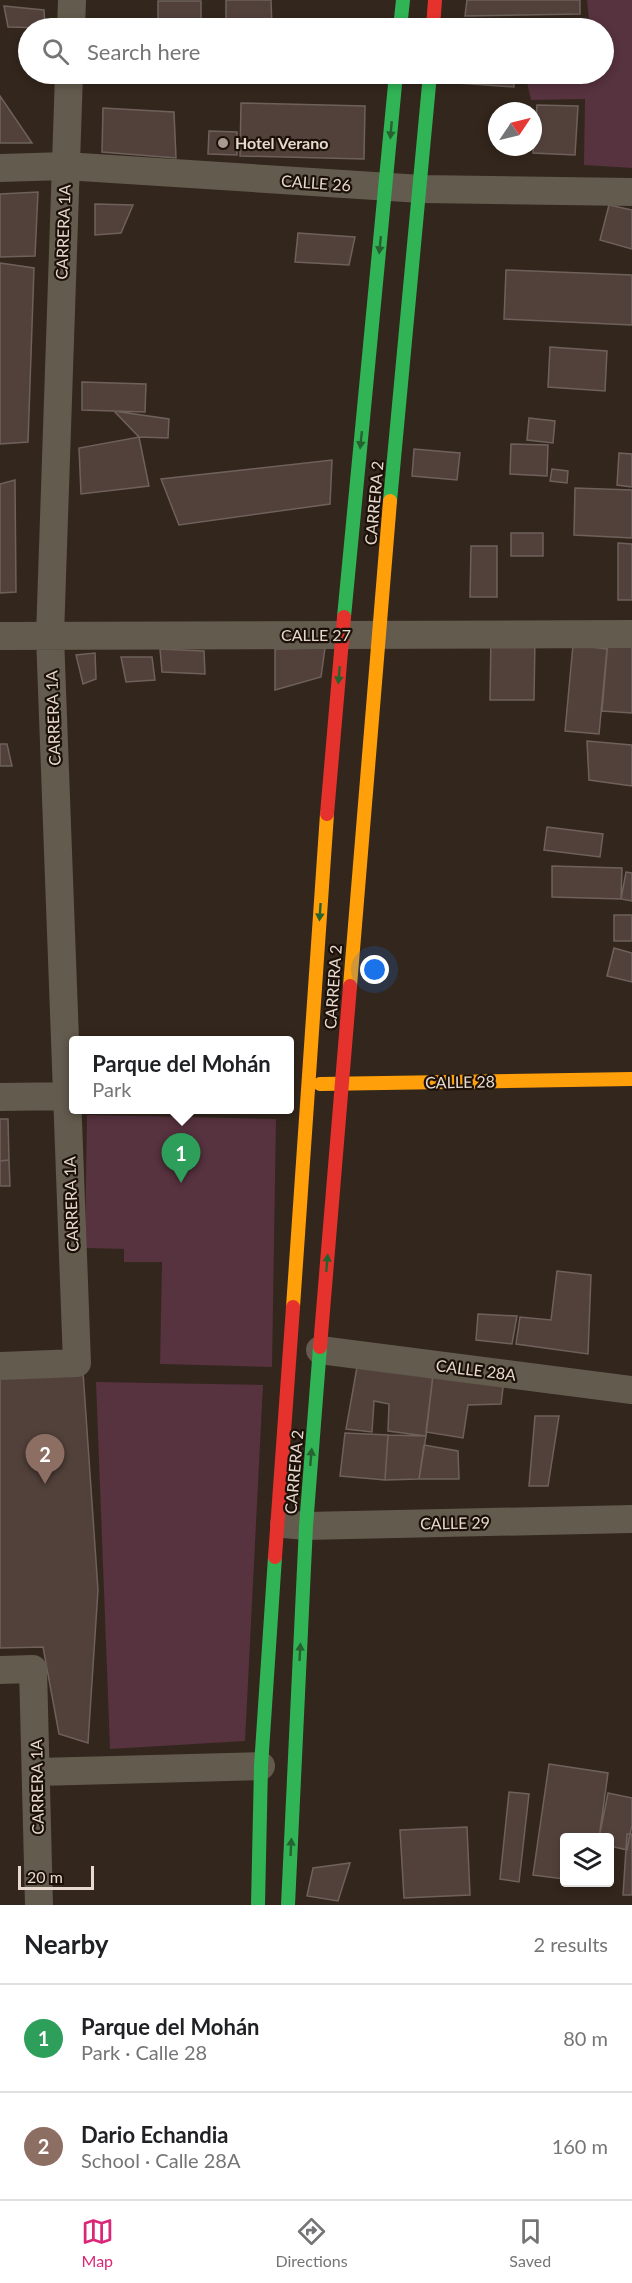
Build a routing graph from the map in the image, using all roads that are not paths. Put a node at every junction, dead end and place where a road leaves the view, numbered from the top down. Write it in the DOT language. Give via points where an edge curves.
graph roads {
  1 [pos="72,0"];
  2 [pos="403,0"];
  3 [pos="435,0"];
  4 [pos="71,18"];
  5 [pos="401,18"];
  6 [pos="434,18"];
  7 [pos="69,84"];
  8 [pos="395,84"];
  9 [pos="429,84"];
  10 [pos="65,166"];
  11 [pos="0,168"];
  12 [pos="386,187"];
  13 [pos="421,189"];
  14 [pos="632,192"];
  15 [pos="632,634"];
  16 [pos="342,635"];
  17 [pos="378,635"];
  18 [pos="0,636"];
  19 [pos="50,636"];
  20 [pos="340,880"];
  21 [pos="69,1073"];
  22 [pos="632,1079"];
  23 [pos="342,1084"];
  24 [pos="298,1085"];
  25 [pos="69,1096"];
  26 [pos="0,1097"];
  27 [pos="70,1114"];
  28 [pos="320,1350"];
  29 [pos="0,1366"];
  30 [pos="632,1390"];
  31 [pos="632,1519"];
  32 [pos="292,1525"];
  33 [pos="0,1670"];
  34 [pos="261,1766"];
  35 [pos="37,1772"];
  36 [pos="39,1905"];
  37 [pos="258,1905"];
  38 [pos="288,1905"];
  1 -- 4 [label="street"];
  2 -- 5 [label="street"];
  3 -- 6 [label="street"];
  7 -- 10 [label="street, CARRERA 1A"];
  8 -- 12 [label="street, CARRERA 2, one-way"];
  9 -- 13 [label="street, CARRERA 2"];
  10 -- 11 [label="street, CALLE 26"];
  10 -- 12 [label="street, CALLE 26"];
  10 -- 19 [label="street, CARRERA 1A"];
  12 -- 13 [label="street, CALLE 26"];
  12 -- 16 [label="street, CARRERA 2, one-way"];
  13 -- 14 [label="street, CALLE 26"];
  13 -- 17 [label="street, CARRERA 2"];
  15 -- 17 [label="street, CALLE 27"];
  16 -- 17 [label="street, CALLE 27"];
  16 -- 19 [label="street, CALLE 27"];
  16 -- 20 [label="street, CARRERA 2, one-way"];
  17 -- 20 [label="street, CARRERA 2"];
  18 -- 19 [label="street, CALLE 27"];
  19 -- 21 [label="street, CARRERA 1A"];
  20 -- 23 [label="street, CARRERA 2"];
  20 -- 24 [label="street, CARRERA 2, one-way"];
  22 -- 23 [label="street, CALLE 28"];
  23 -- 24 [label="street, CALLE 28"];
  28 -- 23 [label="street, CARRERA 2, one-way"];
  24 -- 32 [label="street, CARRERA 2" via="287,1367"];
  25 -- 26 [label="street"];
  27 -- 29 [label="street, CARRERA 1A" via="77,1363"];
  28 -- 30 [label="street, CALLE 28A"];
  32 -- 28 [label="street, CARRERA 2, one-way"];
  31 -- 32 [label="street, CALLE 29"];
  32 -- 34 [label="street, CARRERA 2"];
  38 -- 32 [label="street, CARRERA 2, one-way"];
  33 -- 35 [label="street, CARRERA 1A" via="33,1669"];
  34 -- 35 [label="street"];
  34 -- 37 [label="street, CARRERA 2"];
  35 -- 36 [label="street, CARRERA 1A"];
}
